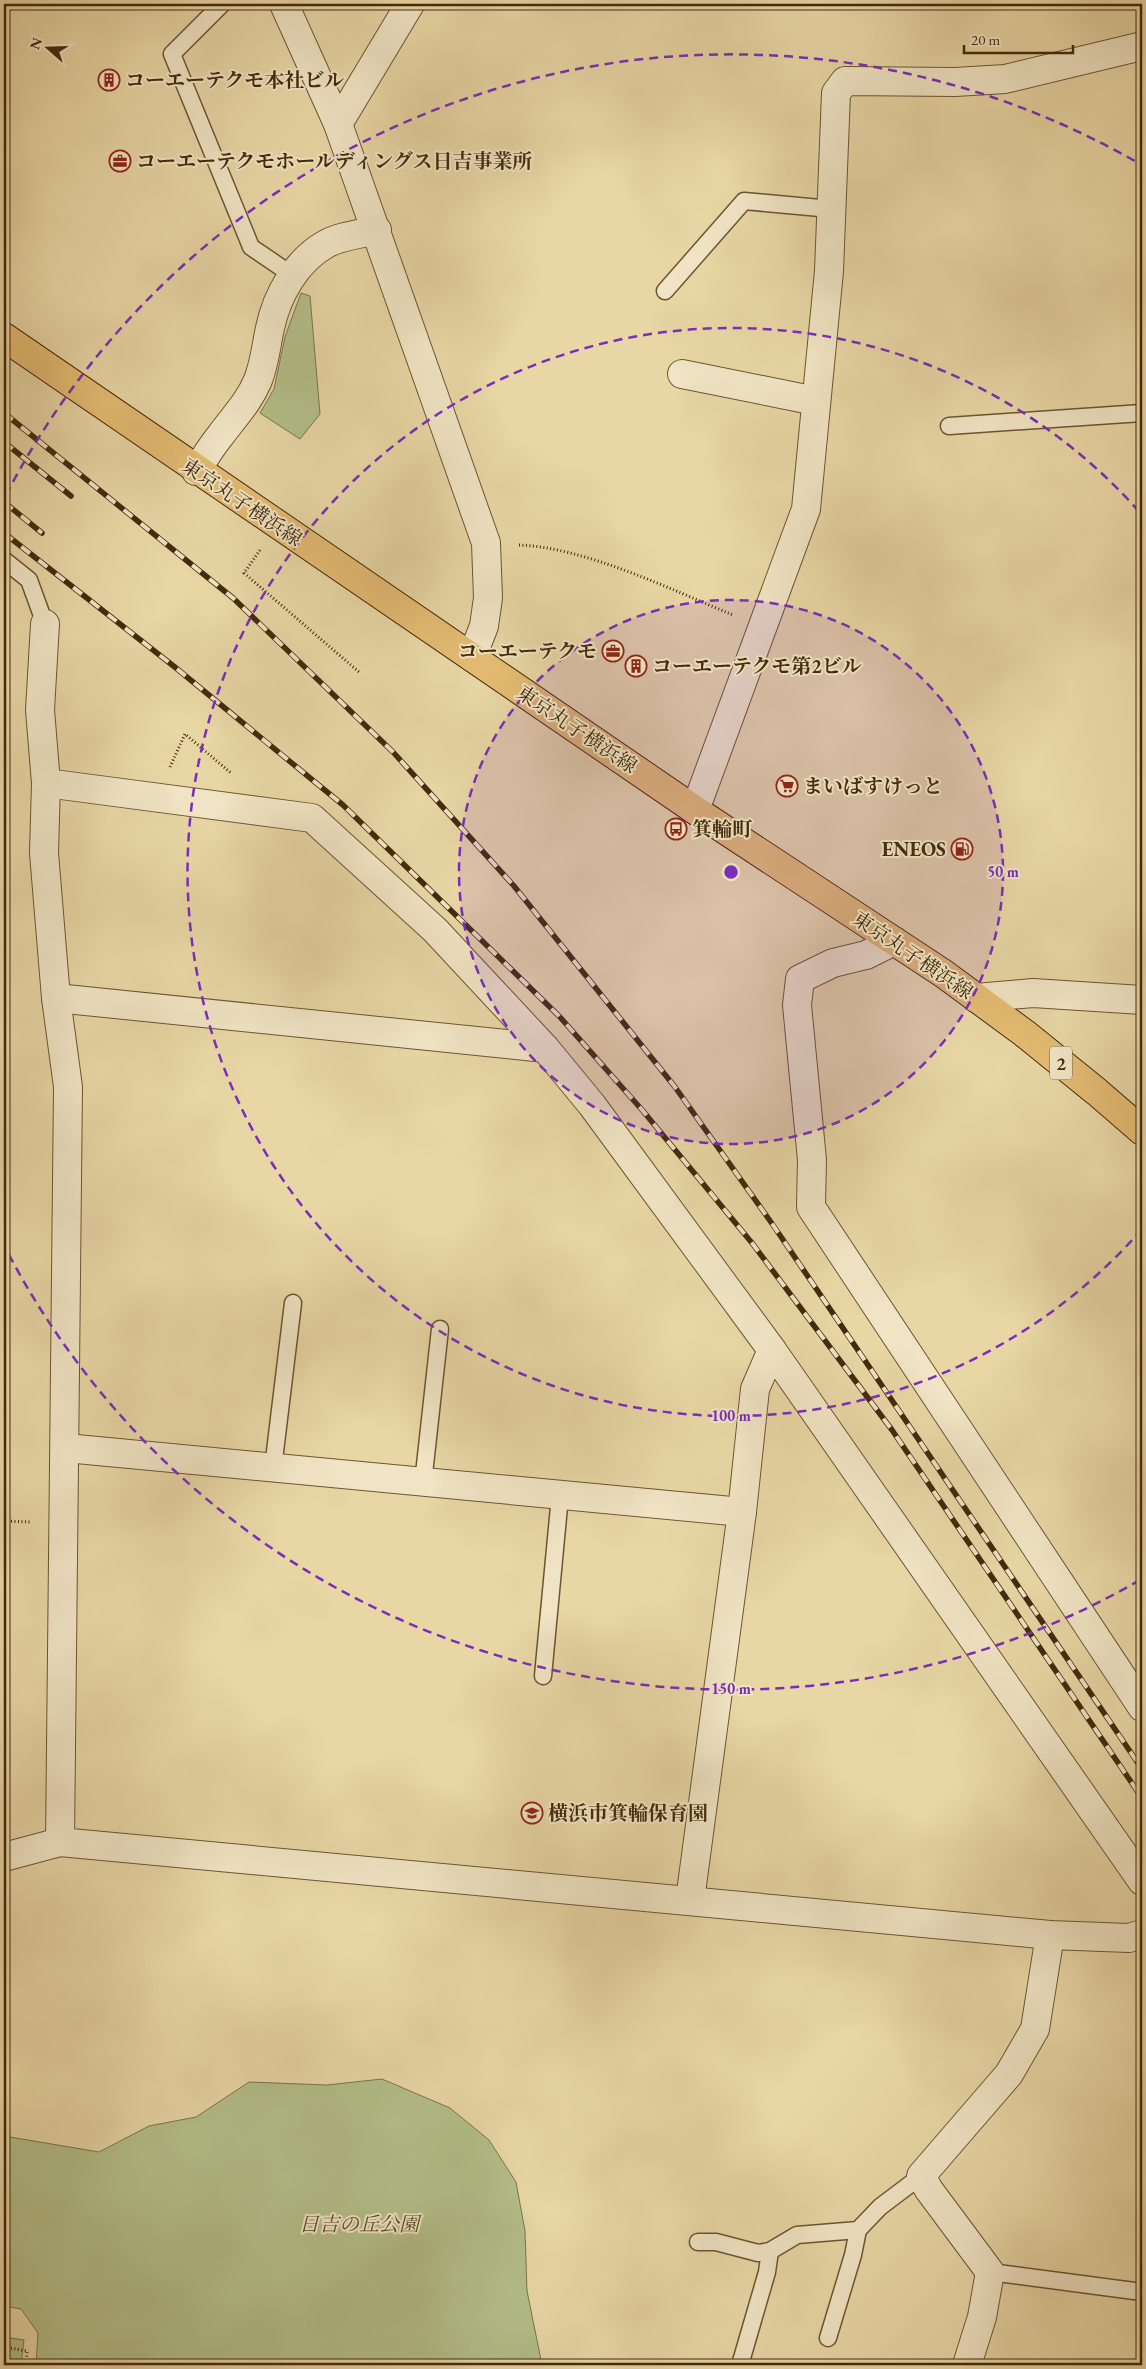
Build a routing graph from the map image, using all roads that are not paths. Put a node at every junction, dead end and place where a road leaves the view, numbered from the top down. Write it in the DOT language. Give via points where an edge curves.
graph roads {
  1 [pos="222,4"];
  2 [pos="284,4"];
  3 [pos="410,4"];
  4 [pos="1142,46"];
  5 [pos="338,124"];
  6 [pos="831,209"];
  7 [pos="377,230"];
  8 [pos="292,275"];
  9 [pos="665,291"];
  10 [pos="4,337"];
  11 [pos="682,374"];
  12 [pos="816,401"];
  13 [pos="1142,413"];
  14 [pos="949,426"];
  15 [pos="196,471"];
  16 [pos="4,560"];
  17 [pos="45,624"];
  18 [pos="472,657"];
  19 [pos="46,783"];
  20 [pos="696,810"];
  21 [pos="894,941"];
  22 [pos="56,998"];
  23 [pos="976,998"];
  24 [pos="1142,1000"];
  25 [pos="545,1048"];
  26 [pos="1142,1131"];
  27 [pos="293,1303"];
  28 [pos="440,1329"];
  29 [pos="772,1350"];
  30 [pos="66,1448"];
  31 [pos="273,1468"];
  32 [pos="423,1483"];
  33 [pos="560,1496"];
  34 [pos="742,1512"];
  35 [pos="543,1676"];
  36 [pos="1142,1708"];
  37 [pos="60,1842"];
  38 [pos="4,1857"];
  39 [pos="1142,1881"];
  40 [pos="690,1900"];
  41 [pos="1142,1934"];
  42 [pos="1050,1935"];
  43 [pos="921,2176"];
  44 [pos="858,2230"];
  45 [pos="698,2242"];
  46 [pos="770,2251"];
  47 [pos="990,2272"];
  48 [pos="1142,2292"];
  49 [pos="828,2338"];
  50 [pos="740,2365"];
  51 [pos="967,2365"];
  1 -- 8 [label="lane" via="172,54 251,247"];
  2 -- 5 [label="street"];
  3 -- 5 [label="street"];
  4 -- 6 [label="street" via="1005,80 845,81 836,93"];
  5 -- 7 [label="street"];
  6 -- 9 [label="lane" via="744,201"];
  6 -- 12 [label="street" via="829,271"];
  7 -- 8 [label="street" via="327,243 307,257"];
  7 -- 18 [label="street" via="486,544 488,598 484,626"];
  8 -- 15 [label="street" via="270,327 267,355 258,381 243,409"];
  10 -- 15 [label="main road, 東京丸子横浜線 / 2"];
  11 -- 12 [label="street"];
  12 -- 20 [label="street" via="806,509"];
  13 -- 14 [label="lane"];
  15 -- 18 [label="main road, 東京丸子横浜線 / 2"];
  16 -- 17 [label="lane" via="29,580"];
  17 -- 19 [label="street" via="40,710"];
  18 -- 20 [label="main road, 東京丸子横浜線 / 2"];
  19 -- 22 [label="street" via="44,853"];
  19 -- 25 [label="street" via="312,818 435,930"];
  20 -- 21 [label="main road, 東京丸子横浜線 / 2"];
  21 -- 23 [label="main road, 東京丸子横浜線 / 2"];
  21 -- 36 [label="street" via="800,979 798,1005 812,1160 811,1207"];
  22 -- 25 [label="street"];
  22 -- 30 [label="street" via="68,1087"];
  23 -- 24 [label="street" via="1033,993"];
  23 -- 26 [label="main road, 東京丸子横浜線 / 2"];
  25 -- 29 [label="street" via="592,1105"];
  27 -- 31 [label="lane"];
  28 -- 32 [label="lane"];
  29 -- 34 [label="street" via="756,1389"];
  29 -- 39 [label="street"];
  30 -- 31 [label="street"];
  30 -- 37 [label="street"];
  31 -- 32 [label="street"];
  32 -- 33 [label="street"];
  33 -- 34 [label="street"];
  33 -- 35 [label="lane"];
  34 -- 40 [label="street"];
  37 -- 38 [label="street"];
  37 -- 40 [label="street"];
  40 -- 42 [label="street"];
  41 -- 42 [label="street" via="1129,1938"];
  42 -- 43 [label="street" via="1035,2029 1009,2074"];
  43 -- 44 [label="lane"];
  43 -- 47 [label="street"];
  44 -- 46 [label="lane" via="797,2235"];
  44 -- 49 [label="lane"];
  45 -- 46 [label="lane" via="716,2242 758,2253"];
  46 -- 50 [label="lane"];
  47 -- 48 [label="lane"];
  47 -- 51 [label="street" via="982,2317"];
}
